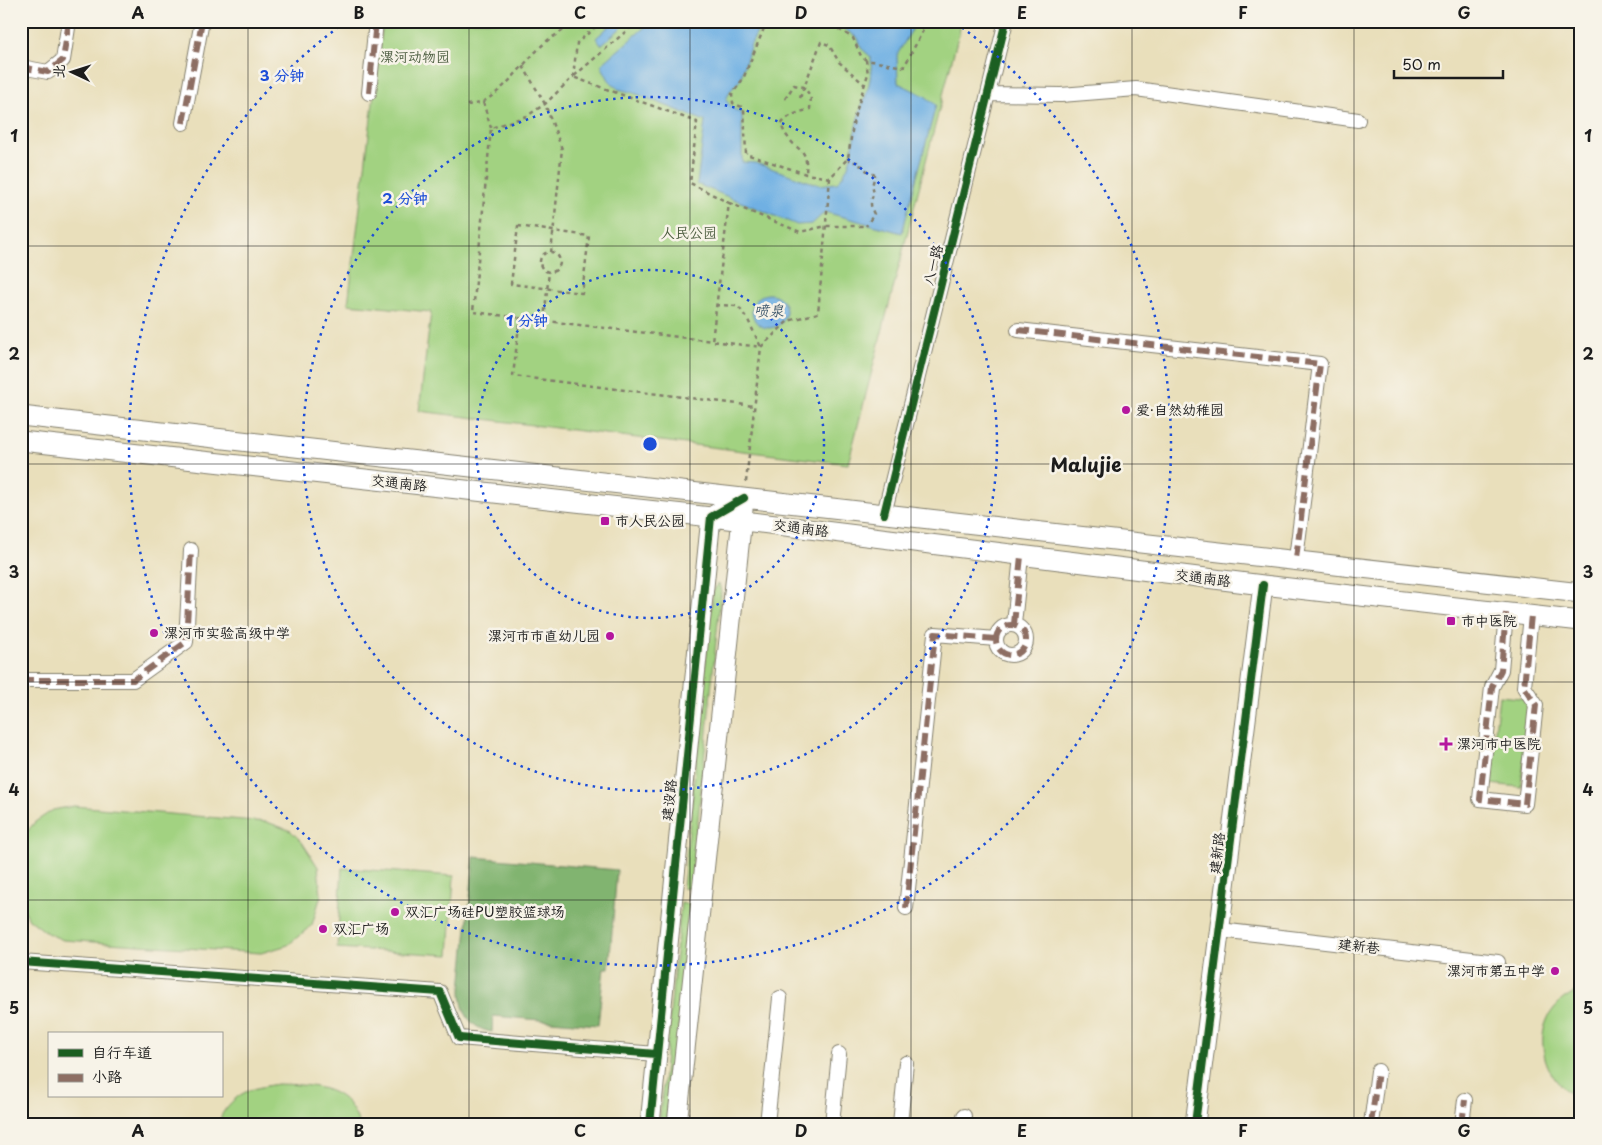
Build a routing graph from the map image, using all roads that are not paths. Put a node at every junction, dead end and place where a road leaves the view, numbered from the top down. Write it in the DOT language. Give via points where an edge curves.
graph roads {
  1 [pos="69,21"];
  2 [pos="202,21"];
  3 [pos="376,21"];
  4 [pos="1006,21"];
  5 [pos="21,67"];
  6 [pos="368,93"];
  7 [pos="988,94"];
  8 [pos="1358,120"];
  9 [pos="183,123"];
  10 [pos="1018,330"];
  11 [pos="21,416"];
  12 [pos="21,442"];
  13 [pos="744,498"];
  14 [pos="884,514"];
  15 [pos="711,517"];
  16 [pos="742,521"];
  17 [pos="1024,530"];
  18 [pos="191,550"];
  19 [pos="1021,556"];
  20 [pos="1296,559"];
  21 [pos="1263,585"];
  22 [pos="1581,593"];
  23 [pos="1506,613"];
  24 [pos="1531,615"];
  25 [pos="1581,621"];
  26 [pos="1014,624"];
  27 [pos="996,639"];
  28 [pos="21,680"];
  29 [pos="672,895"];
  30 [pos="701,898"];
  31 [pos="906,908"];
  32 [pos="1220,930"];
  33 [pos="21,962"];
  34 [pos="1498,962"];
  35 [pos="780,998"];
  36 [pos="656,1054"];
  37 [pos="839,1054"];
  38 [pos="906,1063"];
  39 [pos="1378,1071"];
  40 [pos="1465,1100"];
  41 [pos="650,1124"];
  42 [pos="677,1124"];
  43 [pos="767,1124"];
  44 [pos="832,1124"];
  45 [pos="900,1124"];
  46 [pos="1195,1124"];
  47 [pos="1371,1124"];
  48 [pos="1462,1124"];
  1 -- 5 [label="street" via="64,60 48,72"];
  2 -- 9 [label="street"];
  3 -- 6 [label="street"];
  4 -- 7 [label="street, 八一路"];
  7 -- 8 [label="street" via="1061,95 1136,89"];
  7 -- 14 [label="street, 八一路"];
  10 -- 20 [label="street" via="1320,364"];
  11 -- 13 [label="main road, 交通南路"];
  12 -- 15 [label="main road, 交通南路"];
  13 -- 14 [label="main road, 交通南路"];
  13 -- 15 [label="main road"];
  13 -- 16 [label="main road"];
  14 -- 17 [label="main road, 交通南路"];
  15 -- 16 [label="main road, 交通南路"];
  15 -- 29 [label="main road, 建设路"];
  16 -- 19 [label="main road, 交通南路"];
  16 -- 30 [label="main road"];
  17 -- 19 [label="main road"];
  17 -- 20 [label="main road, 交通南路"];
  18 -- 28 [label="street" via="186,642 133,680"];
  19 -- 21 [label="main road, 交通南路"];
  19 -- 26 [label="street"];
  20 -- 22 [label="main road, 交通南路"];
  21 -- 23 [label="main road, 交通南路"];
  21 -- 32 [label="main road, 建新路"];
  23 -- 24 [label="main road, 交通南路"];
  23 -- 24 [label="street" via="1501,670 1492,687 1480,799 1525,804 1536,705 1524,687"];
  24 -- 25 [label="main road, 交通南路"];
  26 -- 27 [label="street" via="1004,626"];
  26 -- 27 [label="street" via="1027,638 1021,652 1003,653"];
  27 -- 31 [label="street" via="935,634"];
  29 -- 30 [label="main road"];
  29 -- 36 [label="main road, 建设路"];
  30 -- 42 [label="main road"];
  32 -- 34 [label="street, 建新巷"];
  32 -- 46 [label="main road, 建新路"];
  33 -- 36 [label="street" via="440,992 459,1038"];
  35 -- 43 [label="street"];
  36 -- 41 [label="main road, 建设路"];
  37 -- 44 [label="street"];
  38 -- 45 [label="street"];
  39 -- 47 [label="street"];
  40 -- 48 [label="street"];
}
